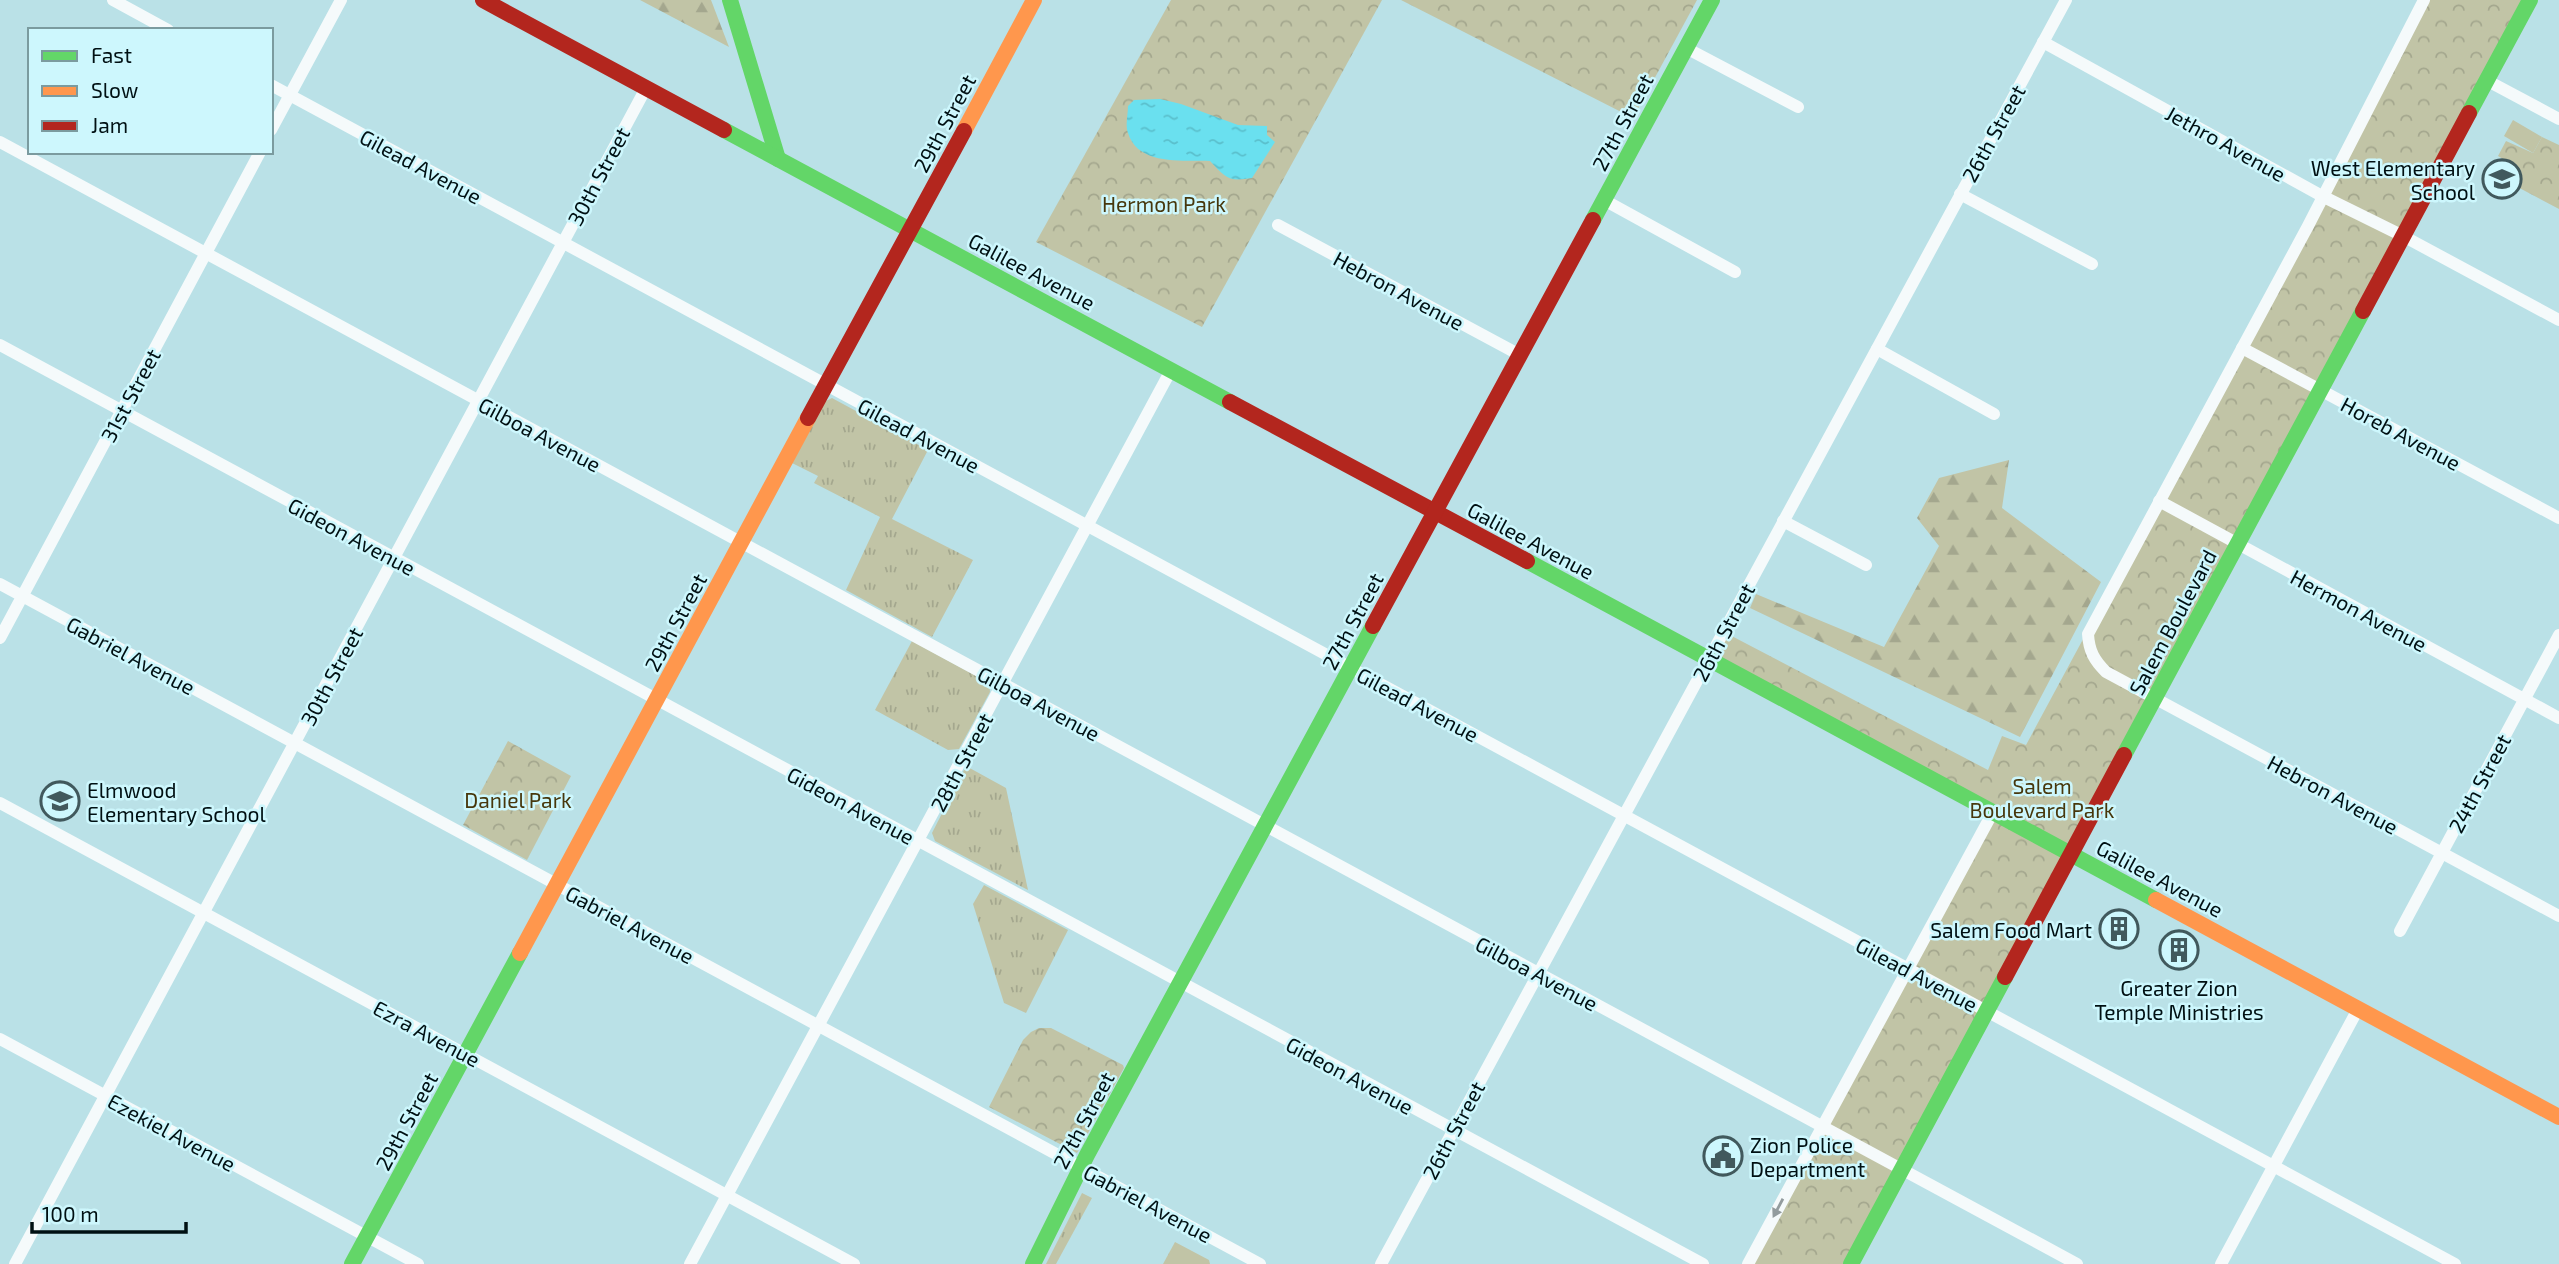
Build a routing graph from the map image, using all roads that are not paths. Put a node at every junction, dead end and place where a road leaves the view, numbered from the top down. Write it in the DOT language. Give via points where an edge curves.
graph roads {
  1 [pos="113,0"];
  2 [pos="341,0"];
  3 [pos="483,0"];
  4 [pos="730,0"];
  5 [pos="1034,0"];
  6 [pos="1712,0"];
  7 [pos="2066,0"];
  8 [pos="2424,0"];
  9 [pos="2530,0"];
  10 [pos="164,28"];
  11 [pos="2043,42"];
  12 [pos="1686,48"];
  13 [pos="2486,80"];
  14 [pos="273,86"];
  15 [pos="646,88"];
  16 [pos="290,95"];
  17 [pos="1798,107"];
  18 [pos="2559,120"];
  19 [pos="273,126"];
  20 [pos="0,142"];
  21 [pos="259,154"];
  22 [pos="778,159"];
  23 [pos="1961,194"];
  24 [pos="2322,196"];
  25 [pos="1604,200"];
  26 [pos="1279,225"];
  27 [pos="910,230"];
  28 [pos="2403,236"];
  29 [pos="563,243"];
  30 [pos="206,253"];
  31 [pos="2092,264"];
  32 [pos="1735,272"];
  33 [pos="2559,320"];
  34 [pos="0,345"];
  35 [pos="2242,348"];
  36 [pos="1877,349"];
  37 [pos="1520,355"];
  38 [pos="1171,370"];
  39 [pos="826,385"];
  40 [pos="2320,389"];
  41 [pos="478,400"];
  42 [pos="121,411"];
  43 [pos="1994,414"];
  44 [pos="2159,501"];
  45 [pos="1435,512"];
  46 [pos="2559,518"];
  47 [pos="1783,522"];
  48 [pos="1087,526"];
  49 [pos="741,543"];
  50 [pos="2237,544"];
  51 [pos="394,558"];
  52 [pos="1866,565"];
  53 [pos="0,584"];
  54 [pos="22,596"];
  55 [pos="2559,635"];
  56 [pos="0,638"];
  57 [pos="1708,659"];
  58 [pos="1351,668"];
  59 [pos="2106,672"];
  60 [pos="1002,684"];
  61 [pos="2155,698"];
  62 [pos="2524,699"];
  63 [pos="656,700"];
  64 [pos="2559,718"];
  65 [pos="295,743"];
  66 [pos="0,803"];
  67 [pos="1993,812"];
  68 [pos="1624,815"];
  69 [pos="1265,825"];
  70 [pos="918,841"];
  71 [pos="2442,853"];
  72 [pos="2071,854"];
  73 [pos="557,885"];
  74 [pos="204,913"];
  75 [pos="2559,916"];
  76 [pos="2400,931"];
  77 [pos="1908,968"];
  78 [pos="1538,973"];
  79 [pos="1180,983"];
  80 [pos="2358,1009"];
  81 [pos="1987,1011"];
  82 [pos="818,1026"];
  83 [pos="0,1039"];
  84 [pos="466,1054"];
  85 [pos="106,1096"];
  86 [pos="2559,1117"];
  87 [pos="1822,1126"];
  88 [pos="1453,1130"];
  89 [pos="2274,1166"];
  90 [pos="1081,1167"];
  91 [pos="1902,1169"];
  92 [pos="727,1196"];
  93 [pos="367,1237"];
  94 [pos="15,1264"];
  95 [pos="352,1264"];
  96 [pos="418,1264"];
  97 [pos="690,1264"];
  98 [pos="853,1264"];
  99 [pos="1033,1264"];
  100 [pos="1260,1264"];
  101 [pos="1381,1264"];
  102 [pos="1703,1264"];
  103 [pos="1748,1264"];
  104 [pos="1851,1264"];
  105 [pos="2077,1264"];
  106 [pos="2221,1264"];
  107 [pos="2455,1264"];
  1 -- 10 [label="street"];
  2 -- 16 [label="street"];
  3 -- 15 [label="street, Galilee Avenue"];
  4 -- 22 [label="street"];
  5 -- 27 [label="street, 29th Street"];
  6 -- 12 [label="street, 27th Street"];
  7 -- 11 [label="street, 26th Street"];
  8 -- 24 [label="street, Salem Boulevard"];
  9 -- 13 [label="street, Salem Boulevard"];
  11 -- 23 [label="street, 26th Street"];
  11 -- 24 [label="street, Jethro Avenue"];
  12 -- 17 [label="street"];
  12 -- 25 [label="street, 27th Street"];
  13 -- 18 [label="street"];
  13 -- 28 [label="street, Salem Boulevard"];
  14 -- 16 [label="street, Gilead Avenue"];
  15 -- 22 [label="street, Galilee Avenue"];
  15 -- 29 [label="street, 30th Street"];
  16 -- 19 [label="street"];
  16 -- 29 [label="street, Gilead Avenue"];
  20 -- 30 [label="street, Gilboa Avenue"];
  21 -- 30 [label="street, 31st Street"];
  22 -- 27 [label="street, Galilee Avenue"];
  23 -- 31 [label="street"];
  23 -- 36 [label="street, 26th Street"];
  24 -- 28 [label="street, Jethro Avenue"];
  24 -- 35 [label="street, Salem Boulevard"];
  25 -- 32 [label="street"];
  25 -- 37 [label="street, 27th Street"];
  26 -- 37 [label="street, Hebron Avenue"];
  27 -- 38 [label="street, Galilee Avenue"];
  27 -- 39 [label="street, 29th Street"];
  28 -- 33 [label="street, Jethro Avenue"];
  28 -- 40 [label="street, Salem Boulevard"];
  29 -- 39 [label="street, Gilead Avenue"];
  29 -- 41 [label="street, 30th Street"];
  30 -- 41 [label="street, Gilboa Avenue"];
  30 -- 42 [label="street, 31st Street"];
  34 -- 42 [label="street, Gideon Avenue"];
  35 -- 40 [label="street, Horeb Avenue"];
  35 -- 44 [label="street, Salem Boulevard"];
  36 -- 43 [label="street"];
  36 -- 47 [label="street, 26th Street"];
  37 -- 45 [label="street, 27th Street"];
  38 -- 45 [label="street, Galilee Avenue"];
  38 -- 48 [label="street, 28th Street"];
  39 -- 48 [label="street, Gilead Avenue"];
  39 -- 49 [label="street, 29th Street"];
  40 -- 46 [label="street, Horeb Avenue"];
  40 -- 50 [label="street, Salem Boulevard"];
  41 -- 49 [label="street, Gilboa Avenue"];
  41 -- 51 [label="street, 30th Street"];
  42 -- 51 [label="street, Gideon Avenue"];
  42 -- 54 [label="street, 31st Street"];
  44 -- 50 [label="street, Hermon Avenue"];
  44 -- 59 [label="street, Salem Boulevard" via="2088,634 2095,661"];
  45 -- 57 [label="street, Galilee Avenue"];
  45 -- 58 [label="street, 27th Street"];
  47 -- 52 [label="street"];
  47 -- 57 [label="street, 26th Street"];
  48 -- 58 [label="street, Gilead Avenue"];
  48 -- 60 [label="street, 28th Street"];
  49 -- 60 [label="street, Gilboa Avenue"];
  49 -- 63 [label="street, 29th Street"];
  50 -- 61 [label="street, Salem Boulevard"];
  50 -- 62 [label="street, Hermon Avenue"];
  51 -- 63 [label="street, Gideon Avenue"];
  51 -- 65 [label="street, 30th Street"];
  53 -- 54 [label="street, Gabriel Avenue"];
  54 -- 56 [label="street, 31st Street"];
  54 -- 65 [label="street, Gabriel Avenue"];
  55 -- 62 [label="street, 24th Street"];
  57 -- 67 [label="street, Galilee Avenue"];
  57 -- 68 [label="street, 26th Street"];
  58 -- 68 [label="street, Gilead Avenue"];
  58 -- 69 [label="street, 27th Street"];
  59 -- 61 [label="street, Hebron Avenue"];
  60 -- 69 [label="street, Gilboa Avenue"];
  60 -- 70 [label="street, 28th Street"];
  61 -- 71 [label="street, Hebron Avenue"];
  61 -- 72 [label="street, Salem Boulevard"];
  62 -- 64 [label="street, Hermon Avenue"];
  62 -- 71 [label="street, 24th Street"];
  63 -- 70 [label="street, Gideon Avenue"];
  63 -- 73 [label="street, 29th Street"];
  65 -- 73 [label="street, Gabriel Avenue"];
  65 -- 74 [label="street, 30th Street"];
  66 -- 74 [label="street, Ezra Avenue"];
  67 -- 72 [label="street, Galilee Avenue"];
  67 -- 77 [label="street"];
  68 -- 77 [label="street, Gilead Avenue"];
  68 -- 78 [label="street, 26th Street"];
  69 -- 78 [label="street, Gilboa Avenue"];
  69 -- 79 [label="street, 27th Street"];
  70 -- 79 [label="street, Gideon Avenue"];
  70 -- 82 [label="street, 28th Street"];
  71 -- 75 [label="street, Hebron Avenue"];
  71 -- 76 [label="street, 24th Street"];
  72 -- 80 [label="street, Galilee Avenue"];
  72 -- 81 [label="street, Salem Boulevard"];
  73 -- 82 [label="street, Gabriel Avenue"];
  73 -- 84 [label="street, 29th Street"];
  74 -- 84 [label="street, Ezra Avenue"];
  74 -- 85 [label="street, 30th Street"];
  77 -- 81 [label="street, Gilead Avenue"];
  77 -- 87 [label="street"];
  78 -- 87 [label="street, Gilboa Avenue"];
  78 -- 88 [label="street, 26th Street"];
  79 -- 88 [label="street, Gideon Avenue"];
  79 -- 90 [label="street, 27th Street"];
  80 -- 86 [label="street, Galilee Avenue"];
  80 -- 89 [label="street"];
  81 -- 89 [label="street, Gilead Avenue"];
  81 -- 91 [label="street, Salem Boulevard"];
  82 -- 90 [label="street, Gabriel Avenue"];
  82 -- 92 [label="street, 28th Street"];
  83 -- 85 [label="street, Ezekiel Avenue"];
  84 -- 92 [label="street, Ezra Avenue"];
  84 -- 93 [label="street, 29th Street"];
  85 -- 93 [label="street, Ezekiel Avenue"];
  85 -- 94 [label="street, 30th Street"];
  87 -- 91 [label="street, Gilboa Avenue"];
  87 -- 103 [label="street, one-way"];
  88 -- 101 [label="street, 26th Street"];
  88 -- 102 [label="street, Gideon Avenue"];
  89 -- 106 [label="street"];
  89 -- 107 [label="street, Gilead Avenue"];
  90 -- 99 [label="street, 27th Street"];
  90 -- 100 [label="street, Gabriel Avenue"];
  91 -- 104 [label="street, Salem Boulevard"];
  91 -- 105 [label="street, Gilboa Avenue"];
  92 -- 97 [label="street, 28th Street"];
  92 -- 98 [label="street, Ezra Avenue"];
  93 -- 95 [label="street, 29th Street"];
  93 -- 96 [label="street, Ezekiel Avenue"];
}
